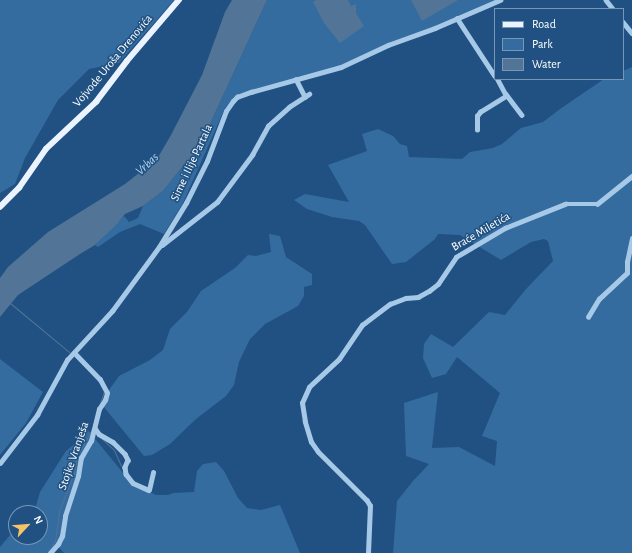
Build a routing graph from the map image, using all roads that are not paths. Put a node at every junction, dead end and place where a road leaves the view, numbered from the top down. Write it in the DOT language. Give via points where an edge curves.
graph roads {
  1 [pos="180,0"];
  2 [pos="500,0"];
  3 [pos="457,18"];
  4 [pos="624,23"];
  5 [pos="632,33"];
  6 [pos="494,75"];
  7 [pos="296,79"];
  8 [pos="497,80"];
  9 [pos="309,94"];
  10 [pos="506,94"];
  11 [pos="305,97"];
  12 [pos="522,115"];
  13 [pos="477,130"];
  14 [pos="632,176"];
  15 [pos="0,207"];
  16 [pos="632,239"];
  17 [pos="159,247"];
  18 [pos="588,317"];
  19 [pos="74,353"];
  20 [pos="95,428"];
  21 [pos="0,463"];
  22 [pos="153,472"];
  23 [pos="50,553"];
  24 [pos="368,553"];
  1 -- 15 [label="main road, Vojvode Uroša Drenovića" via="127,61 96,102 46,149 19,188"];
  2 -- 3 [label="street, Sime i Ilije Partala"];
  3 -- 6 [label="street"];
  3 -- 7 [label="street, Sime i Ilije Partala" via="341,67"];
  4 -- 5 [label="street"];
  7 -- 11 [label="street"];
  7 -- 17 [label="street, Sime i Ilije Partala" via="237,97 231,104 186,203"];
  8 -- 10 [label="street"];
  9 -- 11 [label="street"];
  10 -- 12 [label="street"];
  10 -- 13 [label="street" via="477,116"];
  11 -- 17 [label="street" via="268,126 252,155 217,202"];
  14 -- 24 [label="street, Braće Miletića" via="597,204 566,204 505,228 456,257 438,284 429,292 390,304 362,325 339,359 309,387 302,403 312,442 318,452 370,506"];
  16 -- 18 [label="street" via="627,273 599,299"];
  17 -- 19 [label="street, Sime i Ilije Partala" via="116,306"];
  19 -- 20 [label="street, Stojke Vranješa" via="100,380 106,390"];
  19 -- 21 [label="street, Sime i Ilije Partala" via="62,368 28,428"];
  20 -- 22 [label="street" via="125,454 128,460 125,466 126,474 133,483 149,490"];
  20 -- 23 [label="street, Stojke Vranješa" via="81,458 78,476 64,516 62,536"];
}
